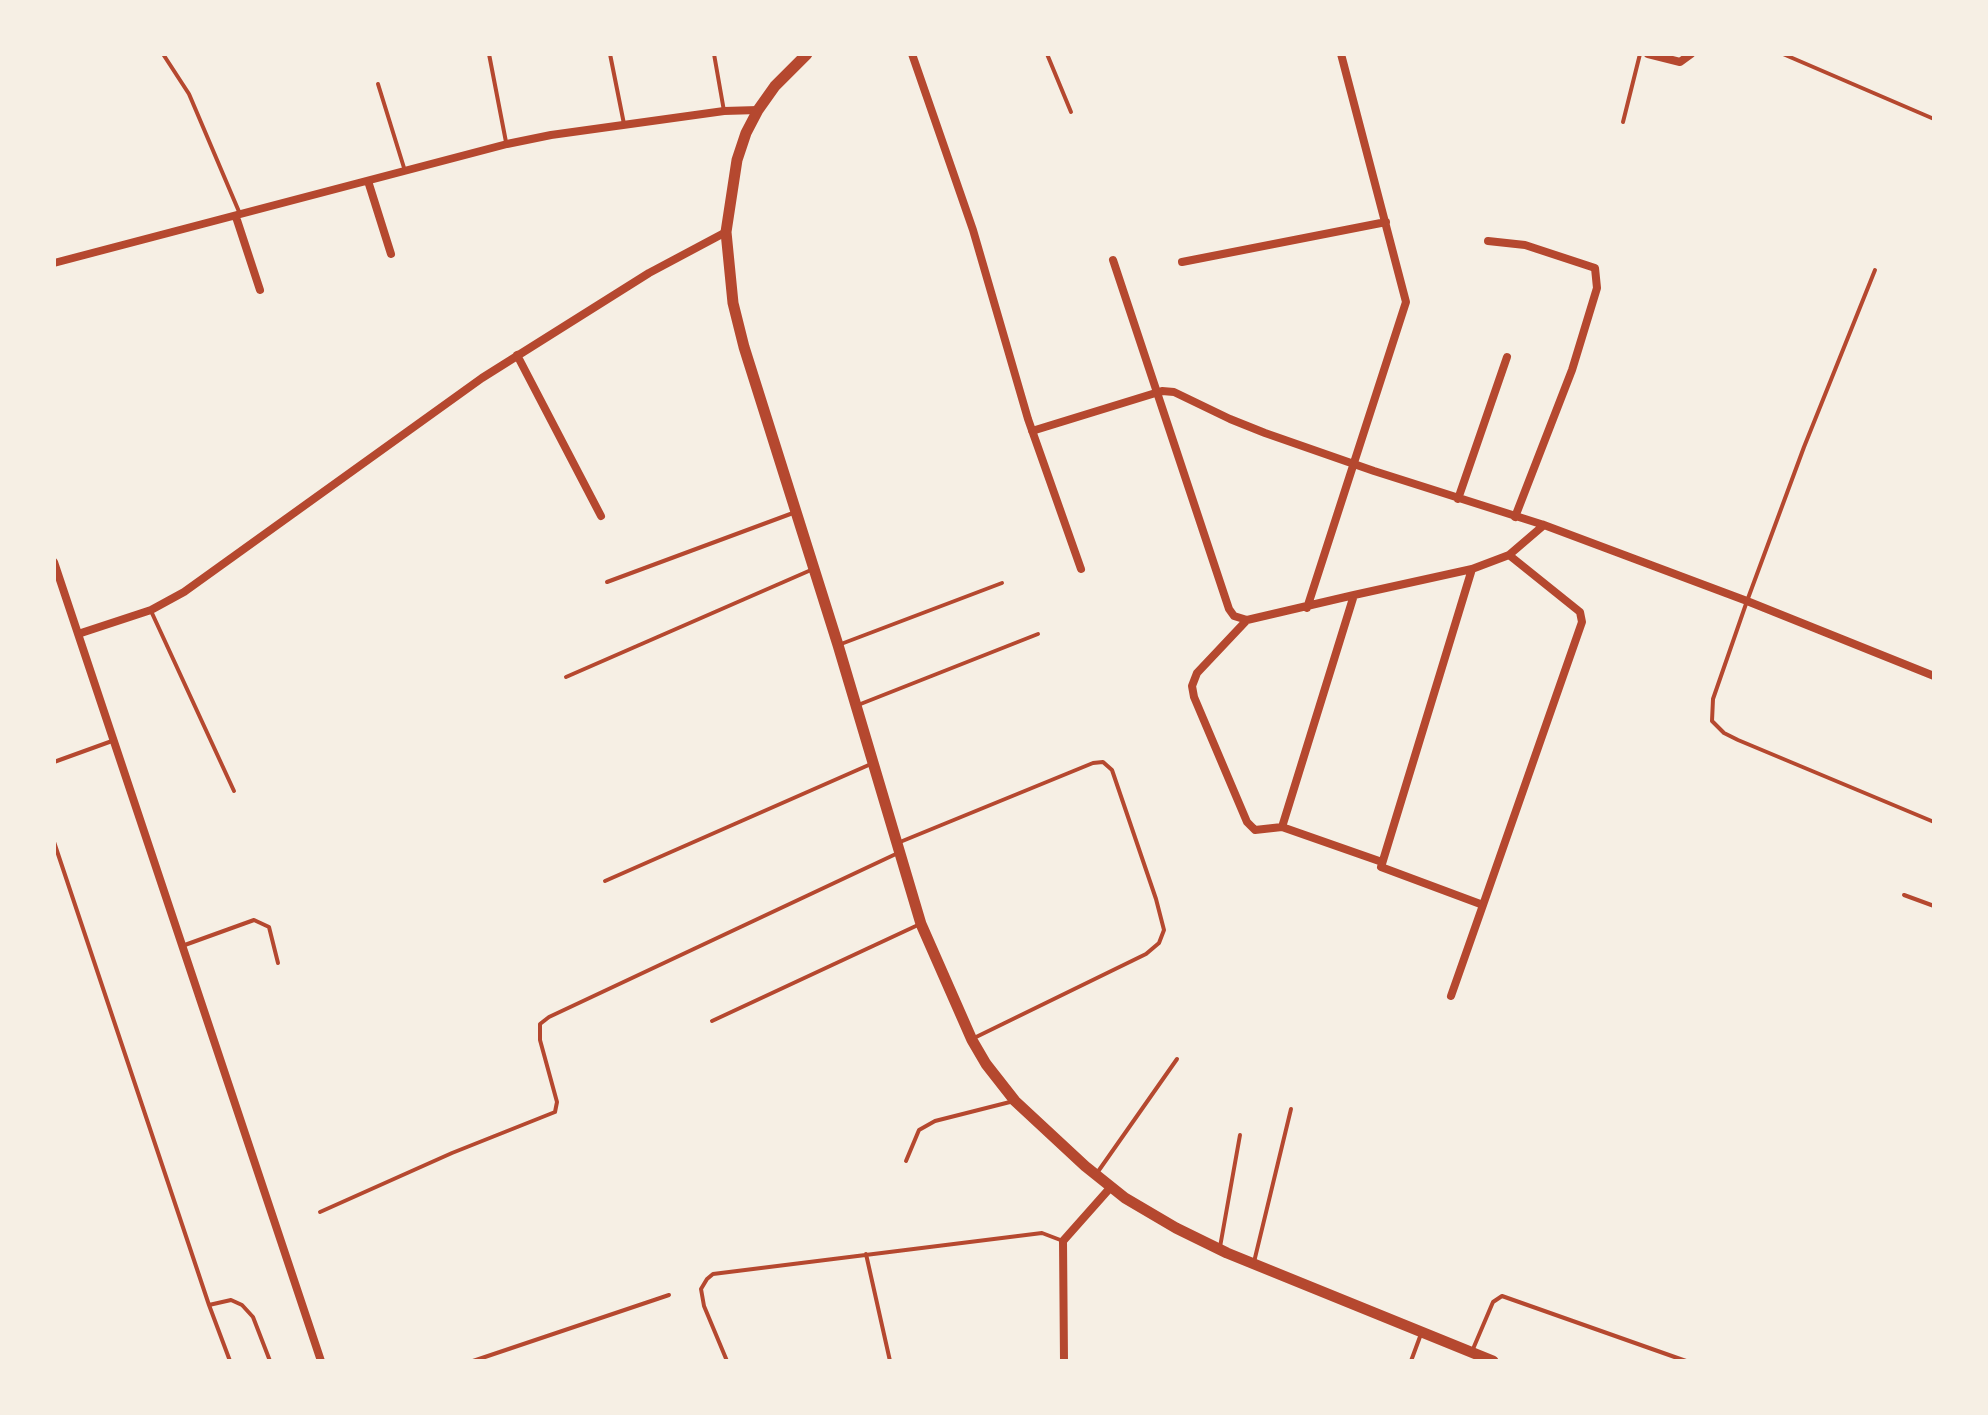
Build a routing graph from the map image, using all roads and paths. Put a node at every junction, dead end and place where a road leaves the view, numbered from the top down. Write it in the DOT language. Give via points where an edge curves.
graph roads {
  1 [pos="163,54"];
  2 [pos="489,54"];
  3 [pos="610,54"];
  4 [pos="714,54"];
  5 [pos="807,54"];
  6 [pos="912,54"];
  7 [pos="1047,54"];
  8 [pos="1341,54"];
  9 [pos="1640,54"];
  10 [pos="1648,54"];
  11 [pos="1691,54"];
  12 [pos="1783,54"];
  13 [pos="378,84"];
  14 [pos="758,110"];
  15 [pos="724,111"];
  16 [pos="1071,112"];
  17 [pos="1934,119"];
  18 [pos="1623,122"];
  19 [pos="624,124"];
  20 [pos="507,144"];
  21 [pos="405,171"];
  22 [pos="368,181"];
  23 [pos="239,217"];
  24 [pos="1386,222"];
  25 [pos="726,232"];
  26 [pos="1488,241"];
  27 [pos="391,254"];
  28 [pos="1113,260"];
  29 [pos="1182,262"];
  30 [pos="54,263"];
  31 [pos="1875,270"];
  32 [pos="260,290"];
  33 [pos="517,355"];
  34 [pos="1507,357"];
  35 [pos="1155,393"];
  36 [pos="1032,431"];
  37 [pos="1353,464"];
  38 [pos="1458,499"];
  39 [pos="795,512"];
  40 [pos="601,516"];
  41 [pos="1515,517"];
  42 [pos="1544,525"];
  43 [pos="1509,555"];
  44 [pos="54,562"];
  45 [pos="813,569"];
  46 [pos="1081,569"];
  47 [pos="1472,569"];
  48 [pos="607,582"];
  49 [pos="1002,583"];
  50 [pos="1354,595"];
  51 [pos="1747,601"];
  52 [pos="1307,608"];
  53 [pos="151,610"];
  54 [pos="1247,620"];
  55 [pos="78,634"];
  56 [pos="1038,634"];
  57 [pos="838,645"];
  58 [pos="1934,676"];
  59 [pos="566,677"];
  60 [pos="856,706"];
  61 [pos="114,740"];
  62 [pos="54,762"];
  63 [pos="874,763"];
  64 [pos="234,791"];
  65 [pos="1934,822"];
  66 [pos="1282,827"];
  67 [pos="54,842"];
  68 [pos="899,847"];
  69 [pos="1382,862"];
  70 [pos="605,881"];
  71 [pos="1904,895"];
  72 [pos="1483,905"];
  73 [pos="1934,906"];
  74 [pos="921,924"];
  75 [pos="180,946"];
  76 [pos="278,963"];
  77 [pos="1451,996"];
  78 [pos="712,1021"];
  79 [pos="972,1040"];
  80 [pos="1177,1059"];
  81 [pos="1015,1101"];
  82 [pos="1291,1109"];
  83 [pos="1240,1135"];
  84 [pos="906,1161"];
  85 [pos="1096,1175"];
  86 [pos="1110,1188"];
  87 [pos="320,1212"];
  88 [pos="1063,1241"];
  89 [pos="1219,1249"];
  90 [pos="866,1253"];
  91 [pos="1254,1264"];
  92 [pos="669,1295"];
  93 [pos="209,1305"];
  94 [pos="1422,1331"];
  95 [pos="1471,1352"];
  96 [pos="230,1361"];
  97 [pos="270,1361"];
  98 [pos="321,1361"];
  99 [pos="473,1361"];
  100 [pos="727,1361"];
  101 [pos="890,1361"];
  102 [pos="1064,1361"];
  103 [pos="1411,1361"];
  104 [pos="1493,1361"];
  105 [pos="1686,1361"];
  1 -- 23 [label="lane" via="189,94"];
  2 -- 20 [label="lane"];
  3 -- 19 [label="lane"];
  4 -- 15 [label="lane"];
  5 -- 14 [label="main road"];
  6 -- 36 [label="street" via="973,230"];
  7 -- 16 [label="lane"];
  8 -- 24 [label="street"];
  9 -- 18 [label="lane"];
  10 -- 11 [label="street" via="1680,62"];
  12 -- 17 [label="lane"];
  13 -- 21 [label="lane"];
  14 -- 15 [label="street"];
  14 -- 25 [label="main road" via="737,160"];
  15 -- 19 [label="street"];
  19 -- 20 [label="street"];
  20 -- 21 [label="street"];
  21 -- 22 [label="street"];
  22 -- 23 [label="street"];
  22 -- 27 [label="street"];
  23 -- 30 [label="street"];
  23 -- 32 [label="street"];
  24 -- 29 [label="street"];
  24 -- 37 [label="street" via="1406,302"];
  25 -- 33 [label="street"];
  25 -- 39 [label="main road" via="733,303"];
  26 -- 41 [label="street" via="1525,245 1595,268 1597,288 1572,370"];
  28 -- 35 [label="street"];
  31 -- 51 [label="lane"];
  33 -- 40 [label="street"];
  33 -- 53 [label="street" via="184,592"];
  34 -- 38 [label="street"];
  35 -- 36 [label="street"];
  35 -- 37 [label="street" via="1174,392 1230,419"];
  35 -- 54 [label="street" via="1229,609"];
  36 -- 46 [label="street"];
  37 -- 38 [label="street"];
  37 -- 52 [label="street"];
  38 -- 41 [label="street"];
  39 -- 45 [label="main road"];
  39 -- 48 [label="lane"];
  41 -- 42 [label="street"];
  42 -- 43 [label="street"];
  42 -- 51 [label="street"];
  43 -- 47 [label="street"];
  43 -- 72 [label="street" via="1580,612 1582,622"];
  44 -- 55 [label="street"];
  45 -- 57 [label="main road"];
  45 -- 59 [label="lane"];
  47 -- 50 [label="street"];
  47 -- 69 [label="street"];
  49 -- 57 [label="lane"];
  50 -- 52 [label="street"];
  50 -- 66 [label="street"];
  51 -- 58 [label="street"];
  51 -- 65 [label="lane" via="1713,699 1712,721 1738,740"];
  52 -- 54 [label="street"];
  53 -- 55 [label="street"];
  53 -- 64 [label="lane"];
  54 -- 66 [label="street" via="1197,673 1192,686 1247,822 1255,830"];
  55 -- 61 [label="street"];
  56 -- 60 [label="lane"];
  57 -- 60 [label="main road"];
  60 -- 63 [label="main road"];
  61 -- 62 [label="lane"];
  61 -- 75 [label="street"];
  63 -- 68 [label="main road"];
  63 -- 70 [label="lane"];
  66 -- 69 [label="street"];
  67 -- 93 [label="lane"];
  68 -- 74 [label="main road"];
  68 -- 79 [label="lane" via="1093,763 1103,762 1112,770 1156,899 1164,930 1159,943"];
  68 -- 87 [label="lane" via="549,1017 540,1024 540,1040 555,1112"];
  69 -- 72 [label="street" via="1382,869"];
  71 -- 73 [label="lane"];
  72 -- 77 [label="street"];
  74 -- 78 [label="lane"];
  74 -- 79 [label="main road"];
  75 -- 76 [label="lane" via="254,920 269,927"];
  75 -- 98 [label="street"];
  79 -- 81 [label="main road"];
  80 -- 85 [label="lane"];
  81 -- 84 [label="lane" via="935,1121 919,1130"];
  81 -- 85 [label="main road"];
  82 -- 91 [label="lane"];
  83 -- 89 [label="lane"];
  85 -- 86 [label="main road"];
  86 -- 88 [label="street"];
  86 -- 89 [label="main road"];
  88 -- 90 [label="lane" via="1042,1233"];
  88 -- 102 [label="street"];
  89 -- 91 [label="main road"];
  90 -- 100 [label="lane" via="713,1274 701,1289"];
  90 -- 101 [label="lane"];
  91 -- 94 [label="main road"];
  92 -- 99 [label="lane"];
  93 -- 96 [label="lane"];
  93 -- 97 [label="lane" via="231,1300 242,1305 253,1317"];
  94 -- 95 [label="main road"];
  94 -- 103 [label="lane"];
  95 -- 104 [label="main road"];
  95 -- 105 [label="lane" via="1493,1302 1502,1296"];
}
